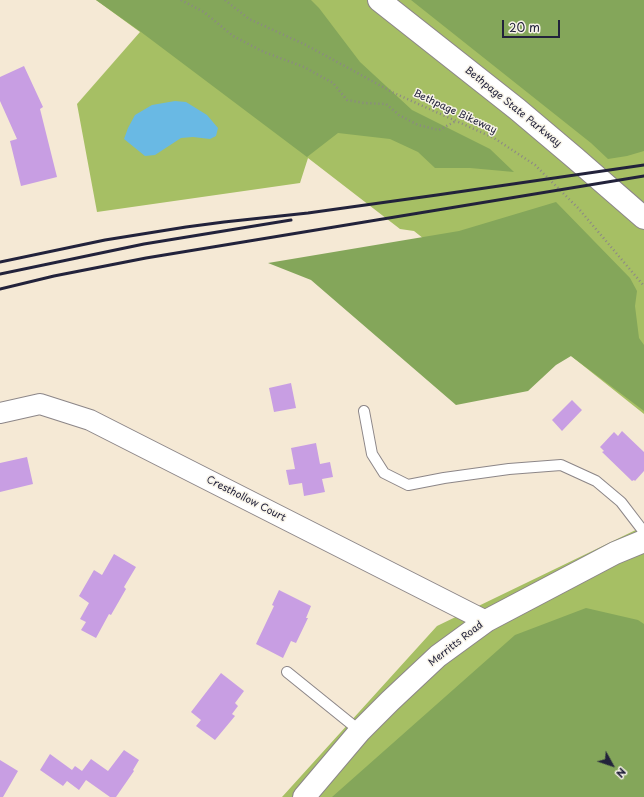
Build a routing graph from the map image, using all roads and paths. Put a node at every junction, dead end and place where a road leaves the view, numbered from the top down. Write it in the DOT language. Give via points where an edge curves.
graph roads {
  1 [pos="181,0"];
  2 [pos="224,0"];
  3 [pos="379,0"];
  4 [pos="456,121"];
  5 [pos="635,207"];
  6 [pos="644,218"];
  7 [pos="644,286"];
  8 [pos="364,411"];
  9 [pos="0,413"];
  10 [pos="644,532"];
  11 [pos="644,541"];
  12 [pos="486,621"];
  13 [pos="287,672"];
  14 [pos="360,732"];
  15 [pos="304,797"];
  1 -- 4 [label="path" via="204,12 232,36 264,52 304,67 333,83 347,100 386,104 399,115 418,125 439,130"];
  2 -- 4 [label="path, Bethpage Bikeway" via="249,19 306,45 394,93"];
  3 -- 5 [label="main road, Bethpage State Parkway" via="517,109"];
  4 -- 7 [label="path, Bethpage Bikeway" via="494,138 535,165 579,209"];
  5 -- 6 [label="main road, Bethpage State Parkway"];
  8 -- 10 [label="lane" via="372,454 384,474 408,485 509,469 561,466 596,481 621,502"];
  9 -- 12 [label="street, Cresthollow Court" via="40,404 90,420"];
  11 -- 12 [label="main road, Merritts Road" via="615,553"];
  12 -- 14 [label="main road, Merritts Road" via="438,656"];
  13 -- 14 [label="lane"];
  14 -- 15 [label="main road, Merritts Road"];
}
